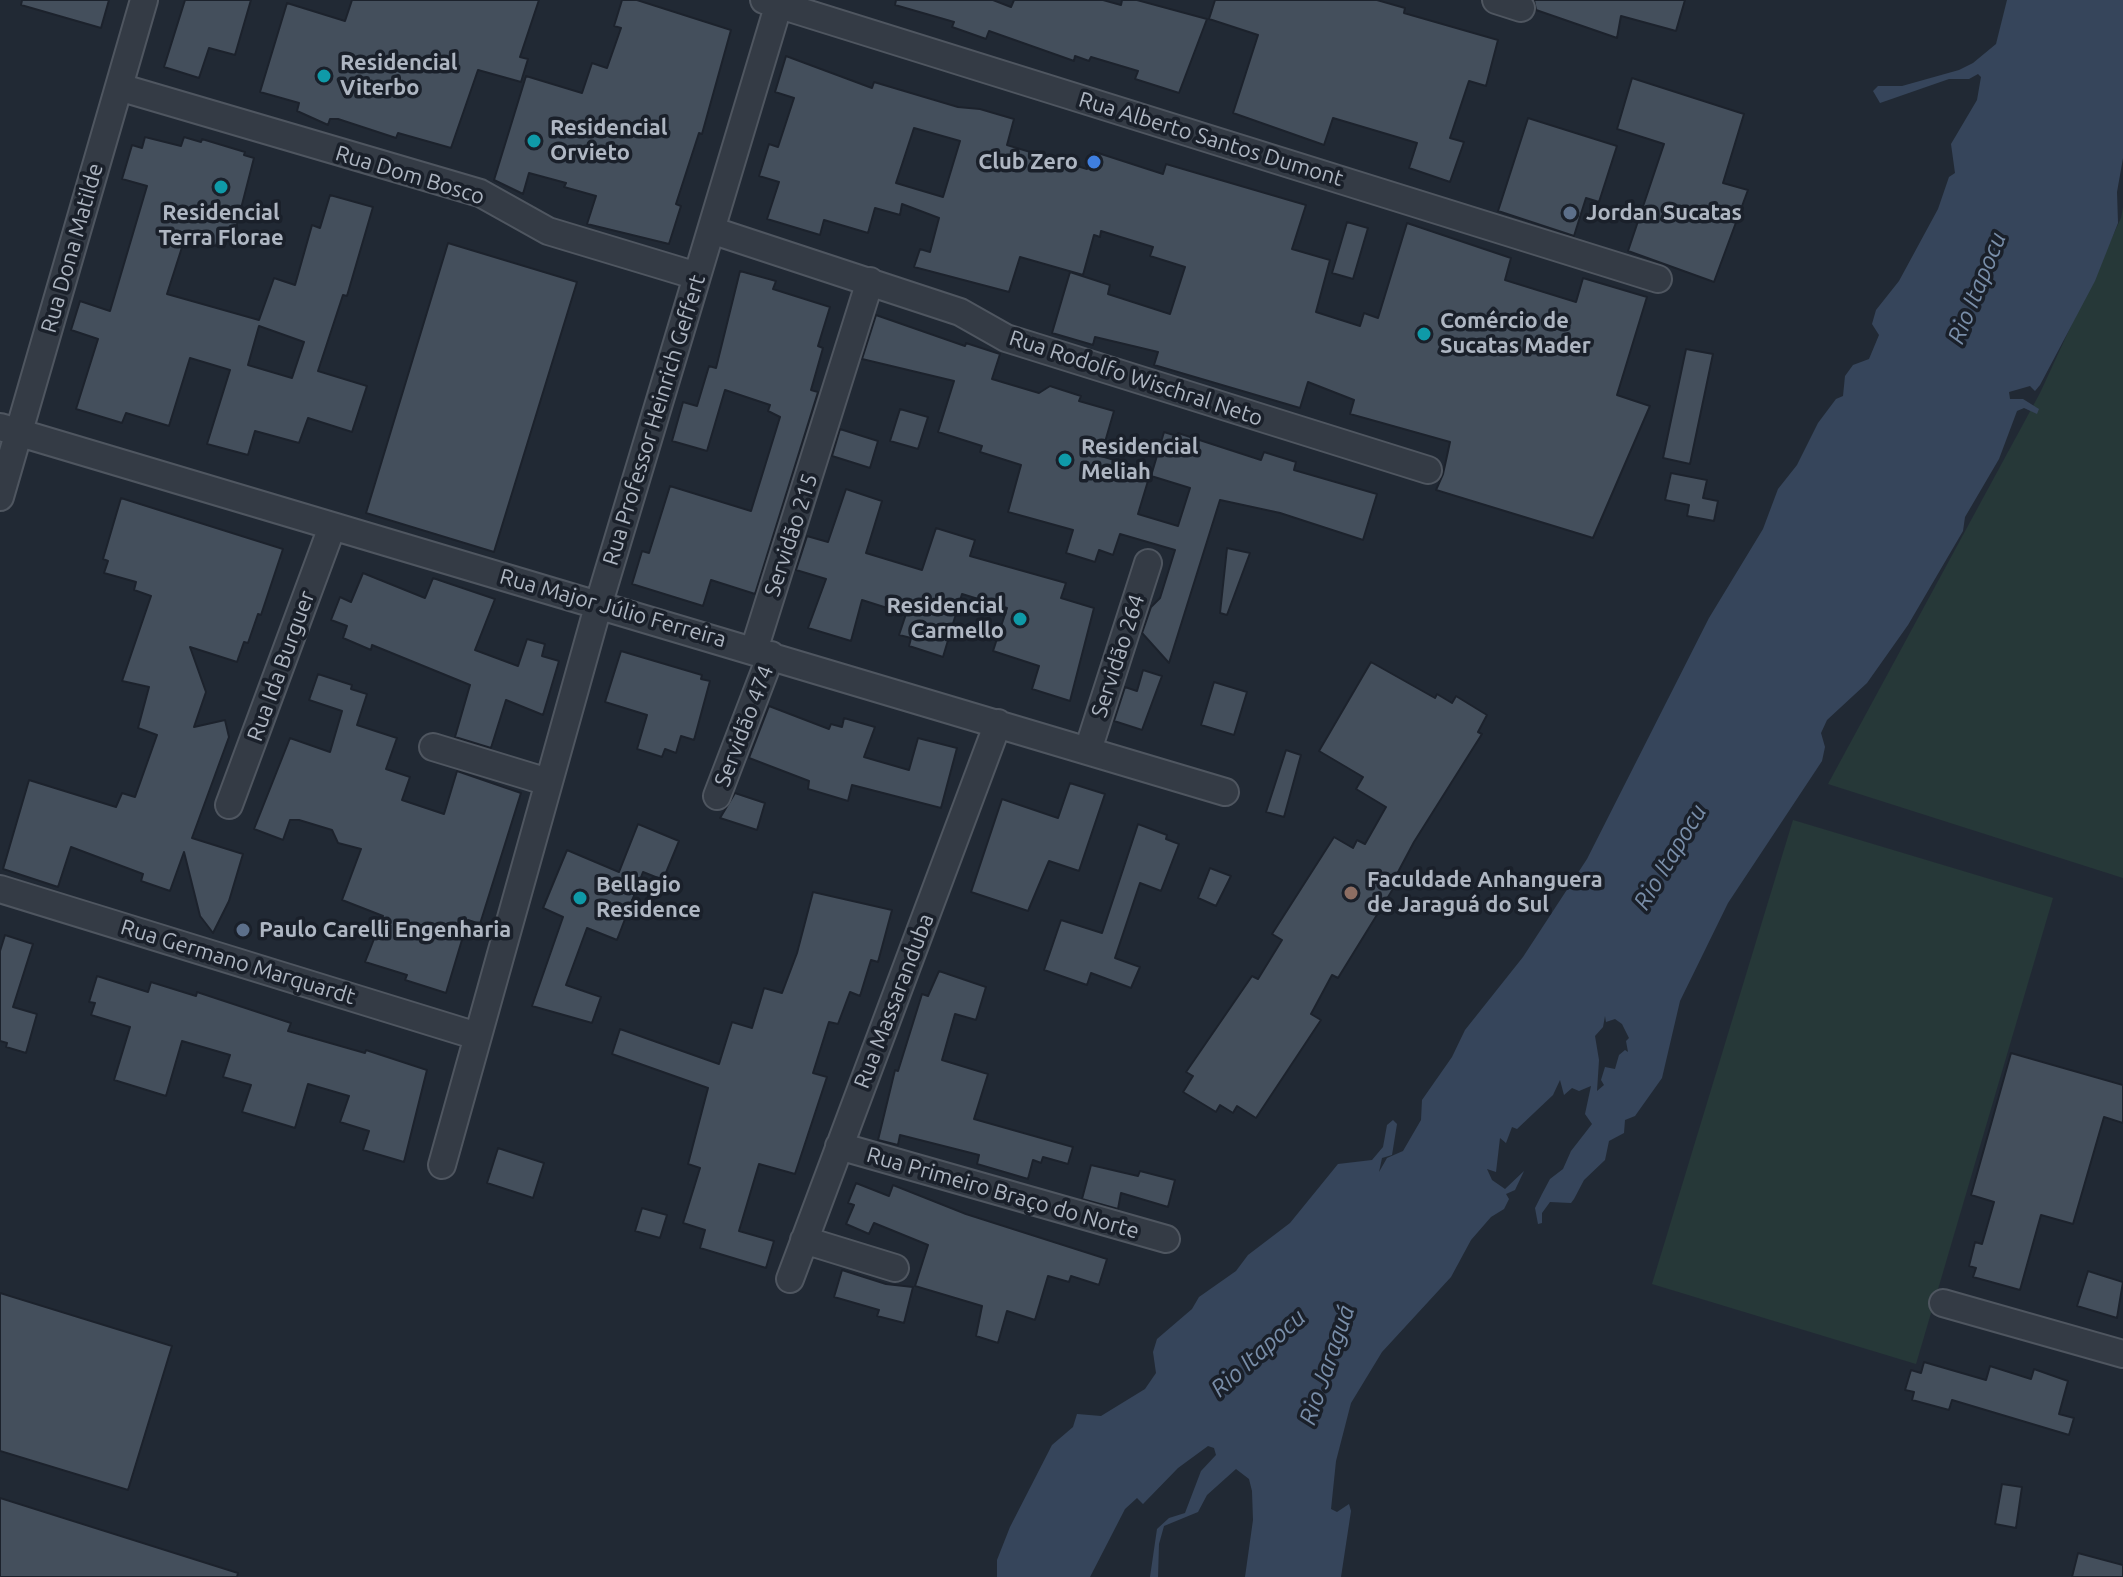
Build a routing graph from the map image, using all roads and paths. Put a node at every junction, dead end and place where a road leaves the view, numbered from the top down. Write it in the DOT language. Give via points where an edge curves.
graph roads {
  1 [pos="144,0"];
  2 [pos="1496,0"];
  3 [pos="774,2"];
  4 [pos="1521,8"];
  5 [pos="119,87"];
  6 [pos="711,230"];
  7 [pos="697,276"];
  8 [pos="1658,279"];
  9 [pos="870,281"];
  10 [pos="9,430"];
  11 [pos="1428,470"];
  12 [pos="0,497"];
  13 [pos="332,527"];
  14 [pos="1148,563"];
  15 [pos="599,603"];
  16 [pos="763,652"];
  17 [pos="998,723"];
  18 [pos="433,747"];
  19 [pos="1088,750"];
  20 [pos="548,782"];
  21 [pos="1225,792"];
  22 [pos="717,796"];
  23 [pos="229,805"];
  24 [pos="0,889"];
  25 [pos="477,1036"];
  26 [pos="839,1146"];
  27 [pos="442,1165"];
  28 [pos="1166,1239"];
  29 [pos="804,1240"];
  30 [pos="895,1268"];
  31 [pos="790,1279"];
  32 [pos="1943,1303"];
  33 [pos="2123,1354"];
  1 -- 5 [label="street, Rua Dona Matilde"];
  2 -- 4 [label="street"];
  3 -- 6 [label="street, Rua Professor Heinrich Geffert"];
  3 -- 8 [label="street, Rua Alberto Santos Dumont"];
  5 -- 7 [label="street, Rua Dom Bosco" via="480,193 548,231"];
  5 -- 10 [label="street, Rua Dona Matilde"];
  6 -- 7 [label="street, Rua Professor Heinrich Geffert"];
  6 -- 9 [label="street, Rua Rodolfo Wischral Neto"];
  7 -- 15 [label="street, Rua Professor Heinrich Geffert"];
  9 -- 11 [label="street, Rua Rodolfo Wischral Neto" via="960,312 1006,338"];
  9 -- 16 [label="street, Servidão 215"];
  10 -- 12 [label="street, Rua Dona Matilde"];
  10 -- 13 [label="street, Rua Major Júlio Ferreira"];
  13 -- 15 [label="street, Rua Major Júlio Ferreira"];
  13 -- 23 [label="street, Rua Ida Burguer"];
  14 -- 19 [label="street, Servidão 264"];
  15 -- 16 [label="street, Rua Major Júlio Ferreira"];
  15 -- 20 [label="street, Rua Professor Heinrich Geffert"];
  16 -- 17 [label="street, Rua Major Júlio Ferreira"];
  16 -- 22 [label="street, Servidão 474"];
  17 -- 19 [label="street, Rua Major Júlio Ferreira"];
  17 -- 26 [label="street, Rua Massaranduba"];
  18 -- 20 [label="street"];
  19 -- 21 [label="street, Rua Major Júlio Ferreira"];
  20 -- 25 [label="street, Rua Professor Heinrich Geffert"];
  24 -- 25 [label="street, Rua Germano Marquardt"];
  25 -- 27 [label="street, Rua Professor Heinrich Geffert"];
  26 -- 28 [label="street, Rua Primeiro Braço do Norte"];
  26 -- 29 [label="street, Rua Massaranduba"];
  29 -- 30 [label="street"];
  29 -- 31 [label="street, Rua Massaranduba"];
  32 -- 33 [label="street"];
}
